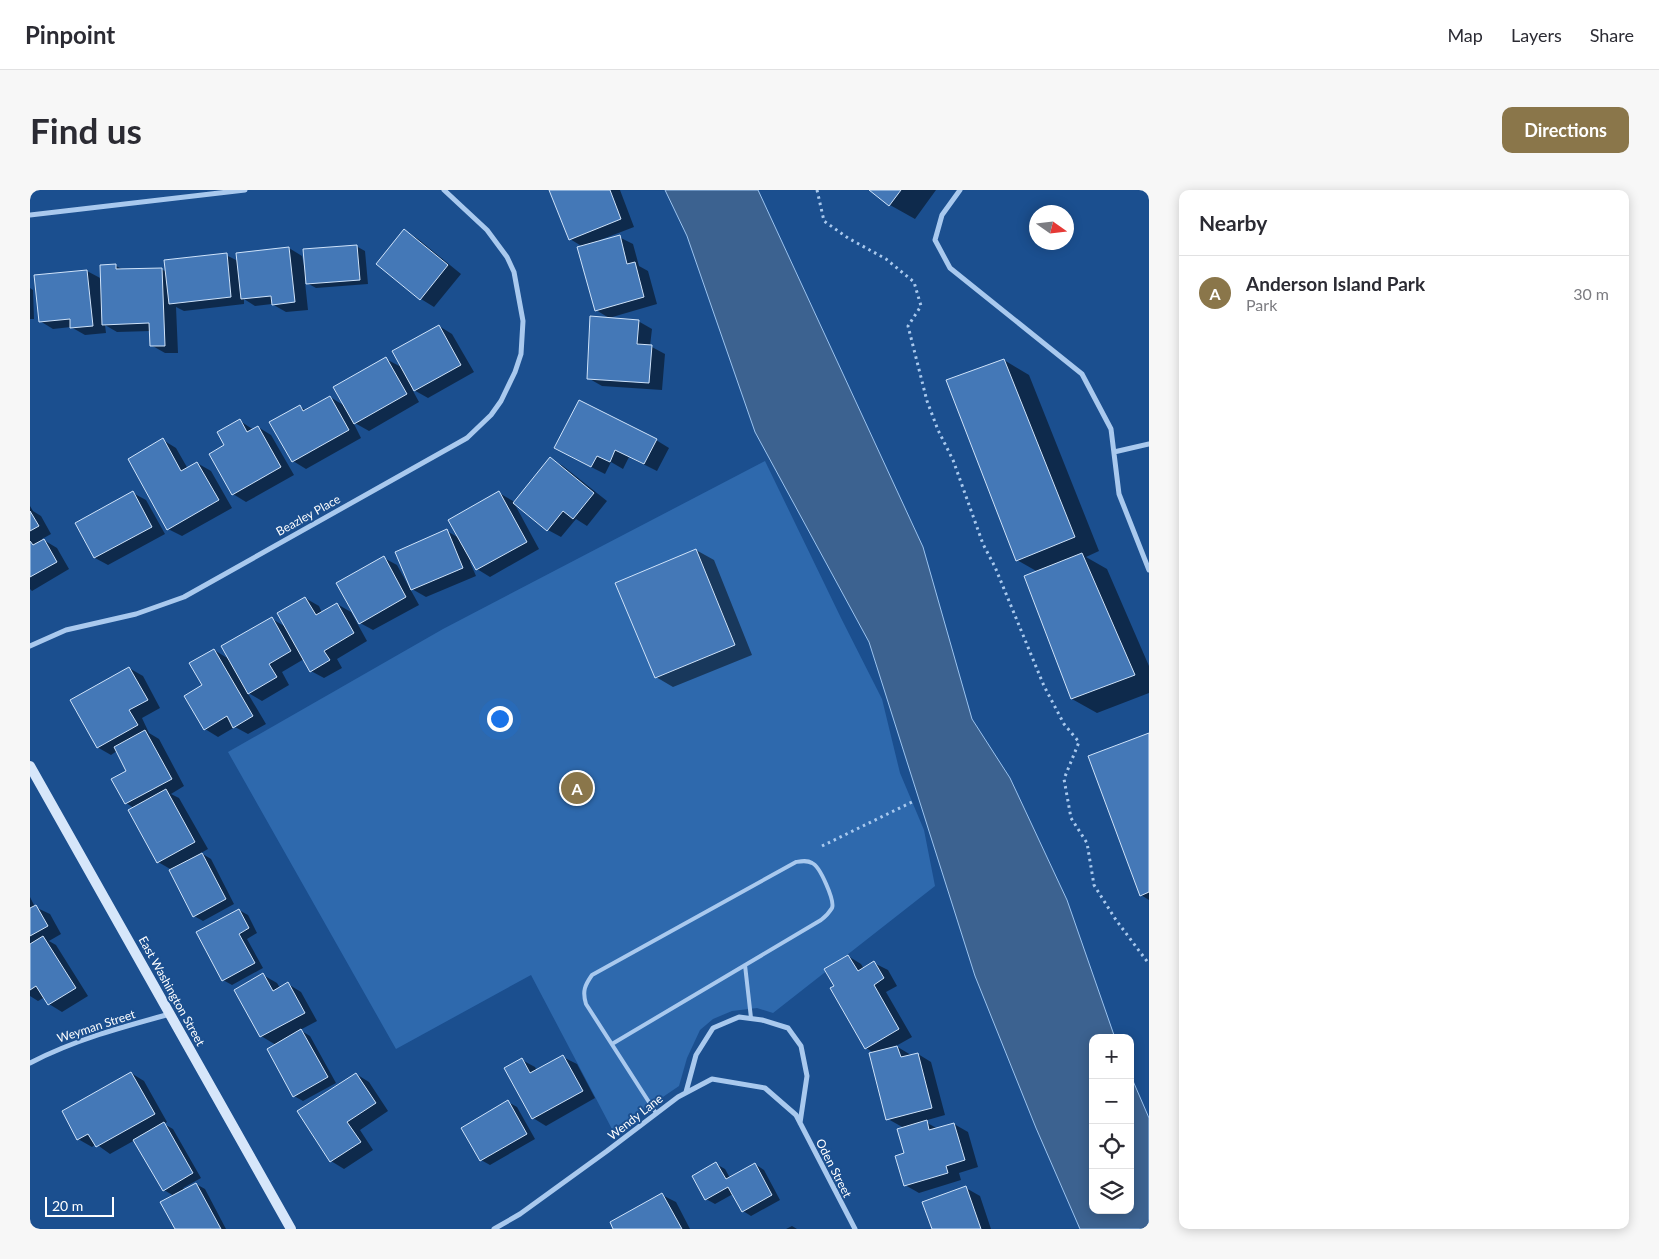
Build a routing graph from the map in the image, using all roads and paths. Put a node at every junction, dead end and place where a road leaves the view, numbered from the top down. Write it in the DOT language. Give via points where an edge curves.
graph roads {
  1 [pos="245,190"];
  2 [pos="444,190"];
  3 [pos="817,190"];
  4 [pos="960,190"];
  5 [pos="30,215"];
  6 [pos="1149,444"];
  7 [pos="1114,452"];
  8 [pos="1149,570"];
  9 [pos="30,646"];
  10 [pos="30,766"];
  11 [pos="912,802"];
  12 [pos="822,846"];
  13 [pos="1149,964"];
  14 [pos="746,965"];
  15 [pos="170,1014"];
  16 [pos="751,1018"];
  17 [pos="612,1044"];
  18 [pos="30,1063"];
  19 [pos="686,1092"];
  20 [pos="656,1113"];
  21 [pos="796,1115"];
  22 [pos="800,1123"];
  23 [pos="291,1229"];
  24 [pos="494,1229"];
  25 [pos="854,1229"];
  1 -- 5 [label="street"];
  2 -- 9 [label="street, Beazley Place" via="487,230 514,272 523,321 521,354 516,372 491,415 467,438 184,597 136,614 66,630"];
  3 -- 13 [label="path" via="824,220 886,259 914,282 921,306 908,326 926,401 1044,686 1064,724 1080,742 1064,779 1071,818 1086,843 1094,885"];
  4 -- 7 [label="street" via="942,215 935,240 950,268 1082,374 1111,429"];
  6 -- 7 [label="street"];
  7 -- 8 [label="street" via="1119,494"];
  10 -- 15 [label="street, East Washington Street"];
  11 -- 12 [label="path"];
  14 -- 16 [label="lane"];
  14 -- 17 [label="lane"];
  14 -- 17 [label="lane" via="821,920 832,908 833,901 818,868 812,863 796,862 592,975 583,994"];
  15 -- 18 [label="street, Weyman Street" via="55,1050"];
  15 -- 23 [label="street, East Washington Street"];
  16 -- 19 [label="street" via="739,1017 713,1028 696,1055"];
  16 -- 22 [label="street" via="788,1028 801,1046 807,1076"];
  17 -- 20 [label="lane"];
  19 -- 20 [label="street, Wendy Lane"];
  19 -- 21 [label="street, Wendy Lane" via="712,1079 765,1088"];
  20 -- 24 [label="street, Wendy Lane" via="528,1208"];
  21 -- 22 [label="street, Oden Street"];
  22 -- 25 [label="street, Oden Street"];
}
